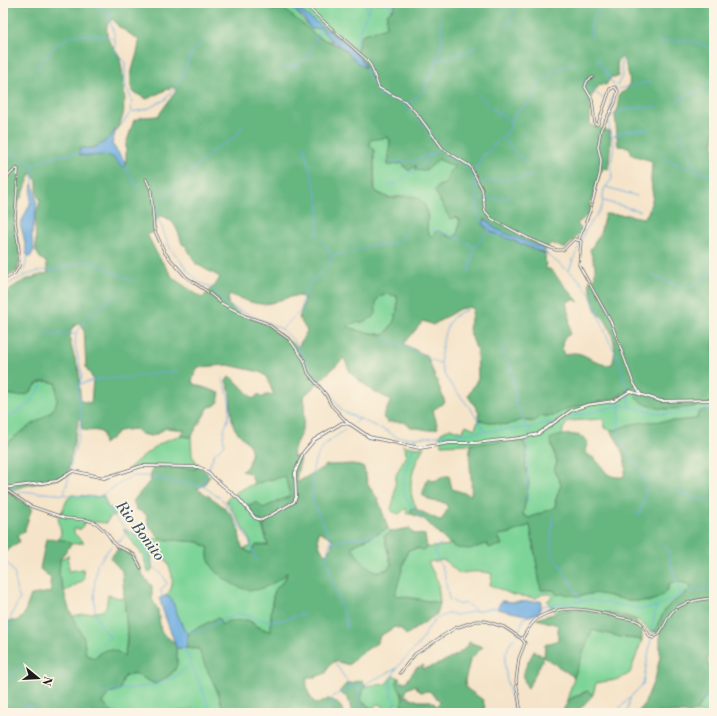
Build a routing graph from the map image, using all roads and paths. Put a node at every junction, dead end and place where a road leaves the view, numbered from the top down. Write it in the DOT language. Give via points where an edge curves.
graph roads {
  1 [pos="303,3"];
  2 [pos="594,77"];
  3 [pos="146,179"];
  4 [pos="3,182"];
  5 [pos="579,239"];
  6 [pos="3,280"];
  7 [pos="640,393"];
  8 [pos="714,400"];
  9 [pos="348,423"];
  10 [pos="4,488"];
  11 [pos="141,568"];
  12 [pos="714,598"];
  13 [pos="522,639"];
  14 [pos="400,673"];
  15 [pos="521,713"];
  1 -- 5 [label="street" via="366,59 379,88 405,101 443,149 470,166 482,189 487,215 554,250 563,250 574,239"];
  2 -- 5 [label="street" via="585,87 592,99 595,124 598,124 602,117 610,90 615,87 618,91 615,104 601,129 598,147 601,160 600,174"];
  3 -- 9 [label="street" via="152,190 154,229 165,253 186,277 221,304 266,323 290,340 330,405"];
  4 -- 6 [label="street" via="18,169 15,221 19,266 16,272"];
  5 -- 7 [label="street" via="582,246 579,266 611,322 633,382"];
  7 -- 8 [label="street" via="661,401"];
  7 -- 9 [label="street" via="630,391 614,400 576,409 529,437 475,443 416,447 369,437"];
  9 -- 10 [label="street" via="325,432 308,445 296,470 294,502 262,520 255,518 239,499 203,469 194,466 142,466 104,478 73,471 57,481"];
  10 -- 11 [label="street" via="30,506 65,518 96,523 116,546 134,555"];
  12 -- 13 [label="street" via="696,600 676,608 659,634 653,638 636,620 599,611 566,609 538,617"];
  13 -- 14 [label="street" via="501,626 476,621 455,628 415,654"];
  13 -- 15 [label="street" via="525,644 519,658 516,681"];
}
